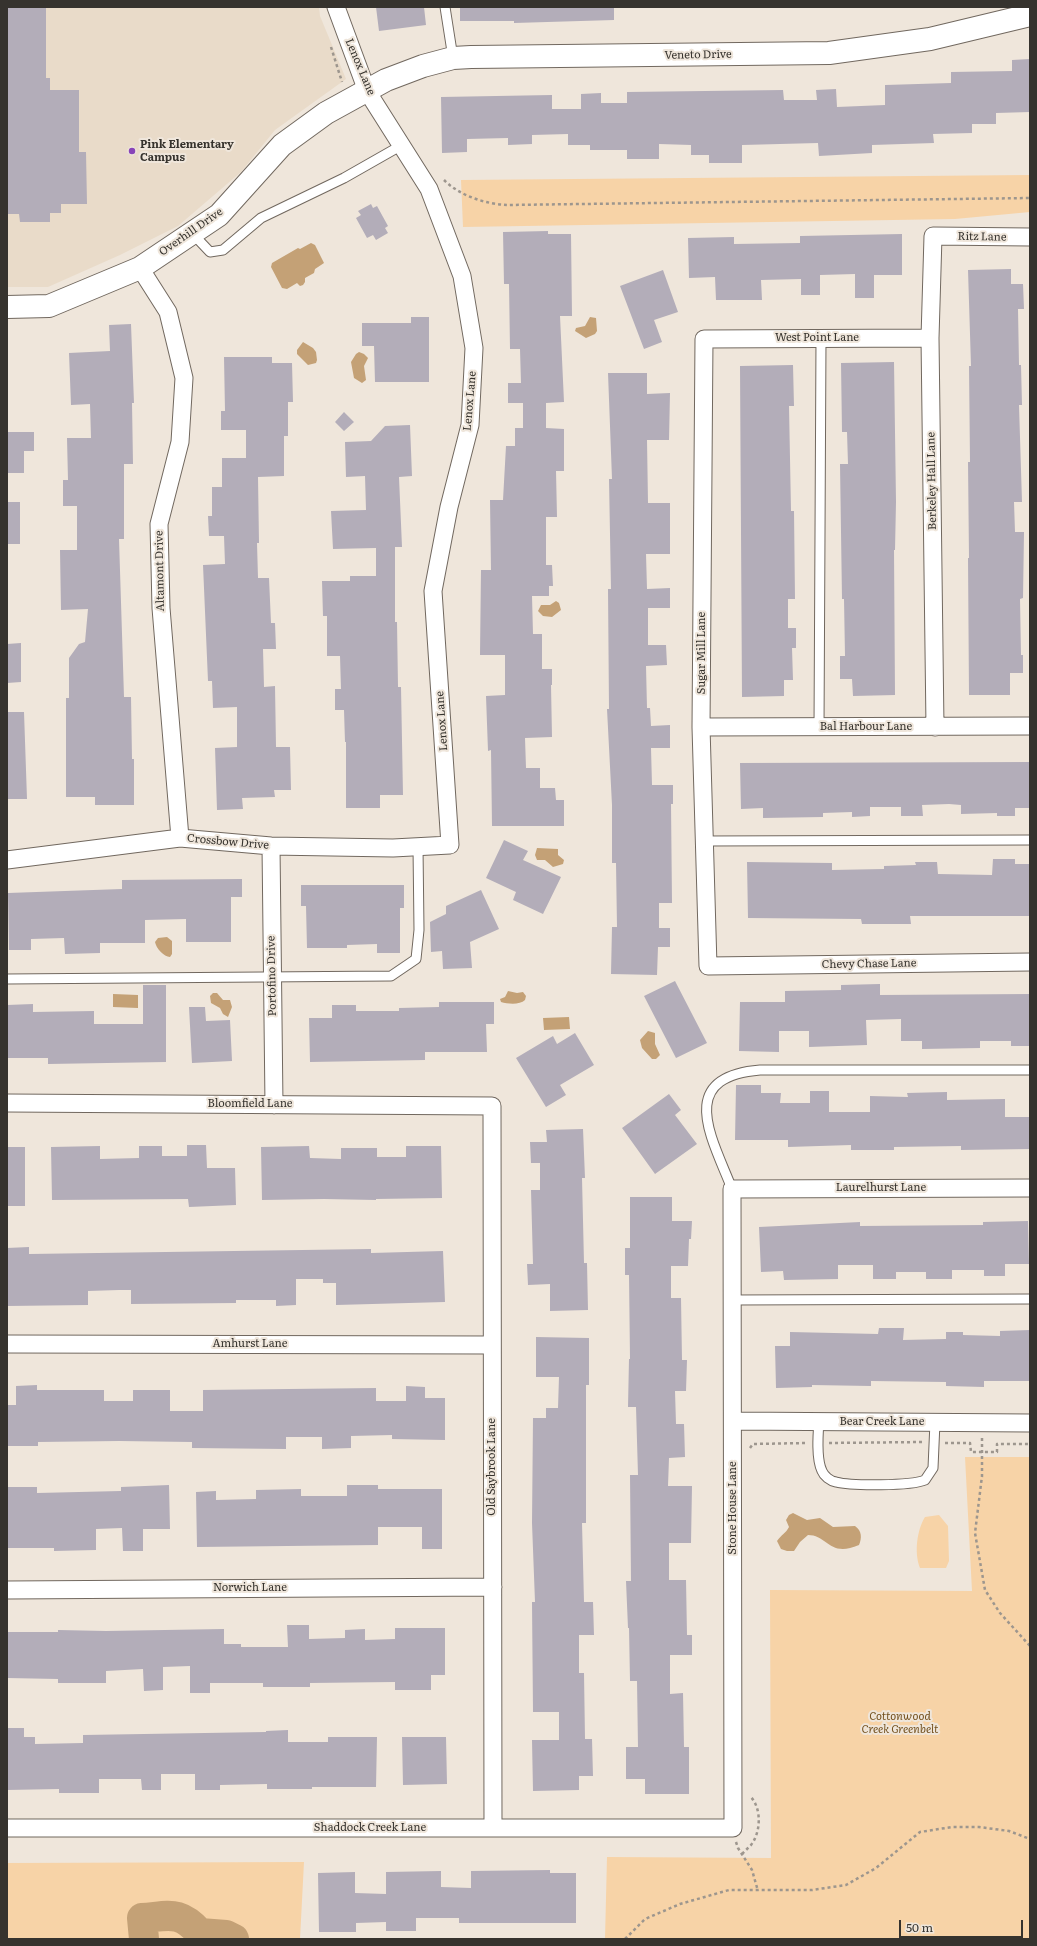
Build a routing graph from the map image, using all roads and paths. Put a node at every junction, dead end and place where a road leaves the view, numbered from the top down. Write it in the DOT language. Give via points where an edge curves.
graph roads {
  1 [pos="336,7"];
  2 [pos="445,7"];
  3 [pos="1030,15"];
  4 [pos="453,58"];
  5 [pos="368,91"];
  6 [pos="402,145"];
  7 [pos="441,176"];
  8 [pos="1030,198"];
  9 [pos="192,233"];
  10 [pos="934,236"];
  11 [pos="1030,238"];
  12 [pos="140,268"];
  13 [pos="7,307"];
  14 [pos="821,338"];
  15 [pos="930,338"];
  16 [pos="704,339"];
  17 [pos="935,726"];
  18 [pos="1030,726"];
  19 [pos="701,727"];
  20 [pos="819,727"];
  21 [pos="180,838"];
  22 [pos="704,840"];
  23 [pos="1030,840"];
  24 [pos="450,845"];
  25 [pos="271,846"];
  26 [pos="418,847"];
  27 [pos="7,860"];
  28 [pos="1030,962"];
  29 [pos="708,966"];
  30 [pos="272,977"];
  31 [pos="7,979"];
  32 [pos="1030,1070"];
  33 [pos="7,1103"];
  34 [pos="274,1105"];
  35 [pos="492,1106"];
  36 [pos="732,1188"];
  37 [pos="1030,1188"];
  38 [pos="1030,1299"];
  39 [pos="732,1300"];
  40 [pos="7,1344"];
  41 [pos="492,1345"];
  42 [pos="733,1421"];
  43 [pos="819,1421"];
  44 [pos="935,1422"];
  45 [pos="981,1423"];
  46 [pos="1030,1423"];
  47 [pos="934,1442"];
  48 [pos="818,1443"];
  49 [pos="1030,1444"];
  50 [pos="982,1452"];
  51 [pos="746,1453"];
  52 [pos="493,1587"];
  53 [pos="7,1590"];
  54 [pos="1030,1646"];
  55 [pos="747,1794"];
  56 [pos="7,1828"];
  57 [pos="493,1828"];
  58 [pos="733,1828"];
  59 [pos="1030,1839"];
  60 [pos="742,1854"];
  61 [pos="758,1891"];
  62 [pos="625,1939"];
  1 -- 5 [label="street, Lenox Lane"];
  2 -- 4 [label="lane"];
  3 -- 4 [label="street, Veneto Drive" via="930,39 828,53"];
  4 -- 5 [label="street, Veneto Drive" via="386,80"];
  5 -- 6 [label="street, Lenox Lane"];
  5 -- 9 [label="street, Overhill Drive" via="326,113 282,146 219,215"];
  6 -- 9 [label="lane" via="344,178 261,218 223,250 210,252"];
  6 -- 24 [label="street, Lenox Lane" via="429,189 462,276 474,348 470,425 449,507 433,591"];
  7 -- 8 [label="path" via="445,182 467,196 507,205"];
  9 -- 12 [label="street, Overhill Drive"];
  10 -- 11 [label="street, Ritz Lane"];
  10 -- 15 [label="street, Berkeley Hall Lane"];
  12 -- 13 [label="street, Overhill Drive" via="49,306"];
  12 -- 21 [label="street, Altamont Drive" via="168,312 184,378 180,442 159,524 161,608"];
  14 -- 15 [label="street, West Point Lane"];
  14 -- 16 [label="street, West Point Lane"];
  14 -- 20 [label="lane"];
  15 -- 17 [label="street, Berkeley Hall Lane"];
  16 -- 19 [label="street, Sugar Mill Lane"];
  17 -- 18 [label="street, Bal Harbour Lane"];
  17 -- 20 [label="street, Bal Harbour Lane"];
  19 -- 20 [label="street, Bal Harbour Lane"];
  19 -- 22 [label="street, Sugar Mill Lane"];
  21 -- 25 [label="street, Crossbow Drive"];
  21 -- 27 [label="street, Crossbow Drive"];
  22 -- 23 [label="lane"];
  22 -- 29 [label="street, Sugar Mill Lane"];
  24 -- 26 [label="street, Crossbow Drive"];
  25 -- 26 [label="street, Crossbow Drive"];
  25 -- 30 [label="street, Portofino Drive"];
  26 -- 30 [label="lane" via="419,930 416,959 391,976"];
  28 -- 29 [label="street, Chevy Chase Lane"];
  30 -- 31 [label="lane"];
  30 -- 34 [label="street, Portofino Drive"];
  32 -- 36 [label="lane" via="760,1070 743,1071 727,1077 713,1087 708,1097 706,1116 712,1139"];
  33 -- 34 [label="street, Bloomfield Lane"];
  34 -- 35 [label="street, Bloomfield Lane"];
  35 -- 41 [label="street, Old Saybrook Lane"];
  36 -- 37 [label="street, Laurelhurst Lane"];
  36 -- 39 [label="street, Stone House Lane"];
  38 -- 39 [label="lane"];
  39 -- 42 [label="street, Stone House Lane"];
  40 -- 41 [label="street, Amhurst Lane"];
  41 -- 52 [label="street, Old Saybrook Lane"];
  42 -- 43 [label="street, Bear Creek Lane"];
  42 -- 58 [label="street, Stone House Lane"];
  43 -- 44 [label="street, Bear Creek Lane"];
  43 -- 48 [label="lane"];
  44 -- 45 [label="street, Bear Creek Lane"];
  44 -- 47 [label="lane"];
  45 -- 46 [label="street, Bear Creek Lane"];
  45 -- 50 [label="path"];
  47 -- 48 [label="path"];
  47 -- 48 [label="lane" via="932,1468 928,1476 920,1482 904,1484 839,1483 831,1480 822,1470"];
  47 -- 50 [label="path" via="970,1443 971,1452"];
  48 -- 51 [label="path" via="753,1444"];
  49 -- 50 [label="path" via="997,1444 997,1452"];
  50 -- 54 [label="path" via="982,1476 975,1533 985,1590 1000,1613"];
  52 -- 53 [label="street, Norwich Lane"];
  52 -- 57 [label="street, Old Saybrook Lane"];
  55 -- 60 [label="path" via="755,1801 759,1814 752,1844"];
  56 -- 57 [label="street, Shaddock Creek Lane"];
  57 -- 58 [label="street, Shaddock Creek Lane"];
  58 -- 60 [label="path"];
  59 -- 61 [label="path" via="1009,1830 979,1827 952,1827 920,1832 876,1868 846,1885 812,1890"];
  60 -- 61 [label="path" via="752,1870"];
  61 -- 62 [label="path" via="729,1890 680,1904 645,1919"];
}
